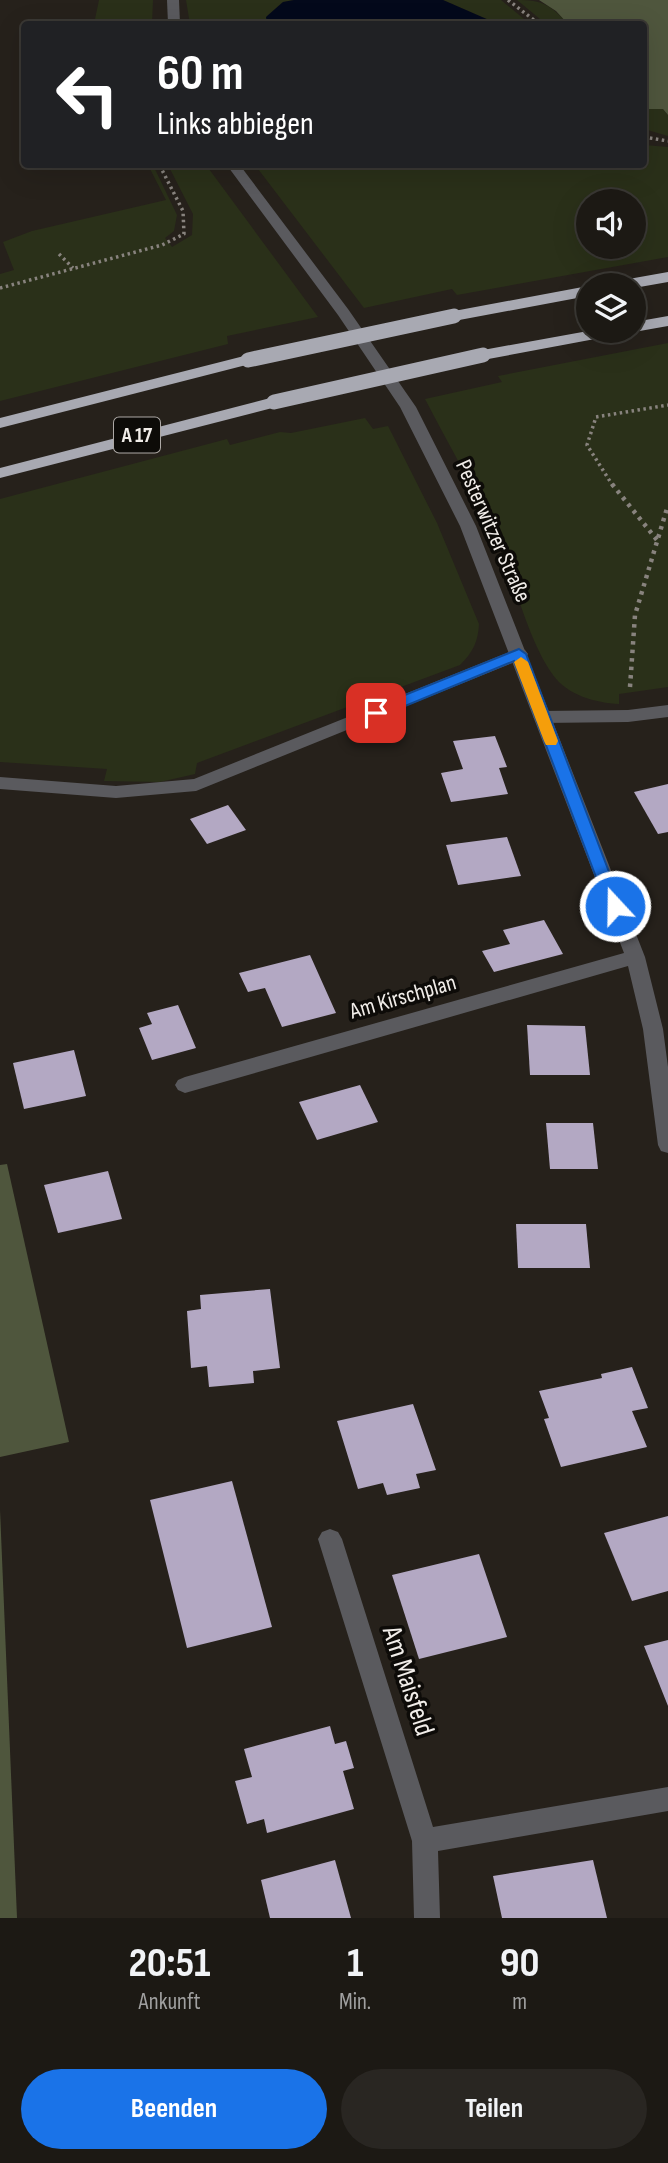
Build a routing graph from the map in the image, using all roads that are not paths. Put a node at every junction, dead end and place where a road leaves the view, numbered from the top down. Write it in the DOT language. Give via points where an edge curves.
graph roads {
  1 [pos="173,0"];
  2 [pos="174,21"];
  3 [pos="235,168"];
  4 [pos="668,277"];
  5 [pos="646,281"];
  6 [pos="576,293"];
  7 [pos="668,321"];
  8 [pos="646,325"];
  9 [pos="576,338"];
  10 [pos="0,423"];
  11 [pos="0,473"];
  12 [pos="519,654"];
  13 [pos="668,711"];
  14 [pos="542,717"];
  15 [pos="0,783"];
  16 [pos="635,957"];
  17 [pos="185,1085"];
  18 [pos="668,1145"];
  19 [pos="330,1539"];
  20 [pos="668,1799"];
  21 [pos="425,1841"];
  22 [pos="428,1918"];
  1 -- 2 [label="street"];
  3 -- 12 [label="street, Pesterwitzer Straße" via="408,407 468,526"];
  4 -- 5 [label="highway"];
  6 -- 10 [label="highway, A 17, bridge" via="248,360"];
  7 -- 8 [label="highway"];
  9 -- 11 [label="highway, A 17, bridge" via="274,402"];
  12 -- 14 [label="street, Pesterwitzer Straße"];
  12 -- 15 [label="street" via="196,785 116,792"];
  13 -- 14 [label="street"];
  14 -- 16 [label="street, Pesterwitzer Straße"];
  16 -- 17 [label="street, Am Kirschplan"];
  16 -- 18 [label="street, Pesterwitzer Straße" via="653,1029"];
  19 -- 21 [label="street, Am Maisfeld"];
  20 -- 21 [label="street"];
  21 -- 22 [label="street, Am Maisfeld"];
}
